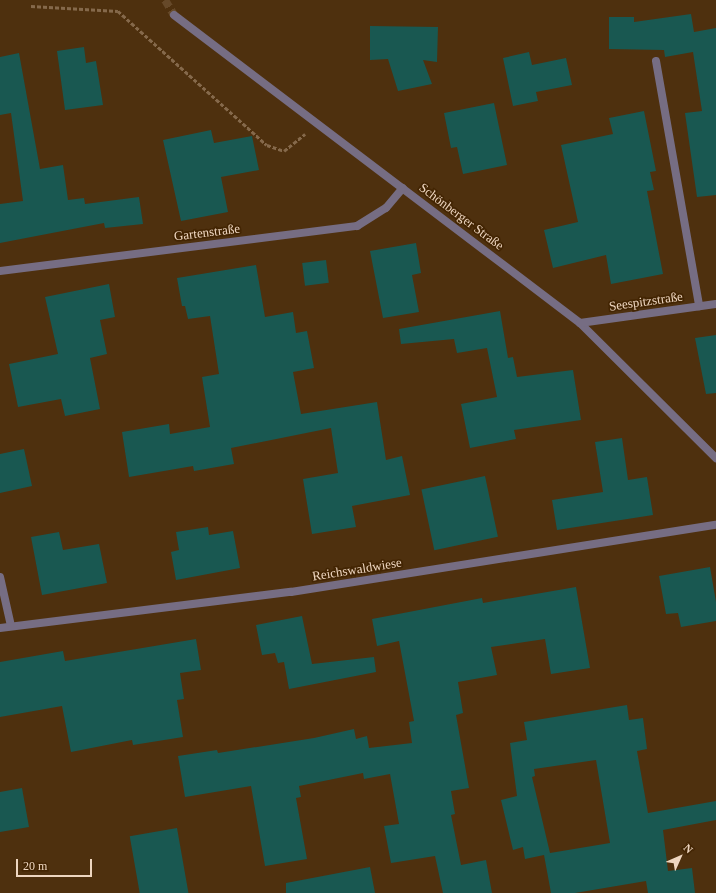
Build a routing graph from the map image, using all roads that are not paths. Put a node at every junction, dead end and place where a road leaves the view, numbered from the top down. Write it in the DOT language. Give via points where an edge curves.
graph roads {
  1 [pos="174,15"];
  2 [pos="656,61"];
  3 [pos="403,188"];
  4 [pos="0,271"];
  5 [pos="716,304"];
  6 [pos="699,306"];
  7 [pos="580,323"];
  8 [pos="716,458"];
  9 [pos="716,525"];
  10 [pos="0,577"];
  11 [pos="11,626"];
  12 [pos="0,628"];
  1 -- 3 [label="street, Schönberger Straße"];
  2 -- 6 [label="street"];
  3 -- 4 [label="street, Gartenstraße" via="386,208 357,226"];
  3 -- 7 [label="street, Schönberger Straße"];
  5 -- 6 [label="street, Seespitzstraße"];
  6 -- 7 [label="street, Seespitzstraße"];
  7 -- 8 [label="street, Schönberger Straße"];
  9 -- 11 [label="street, Reichswaldwiese" via="291,592"];
  10 -- 11 [label="street"];
  11 -- 12 [label="street, Reichswaldwiese"];
}
